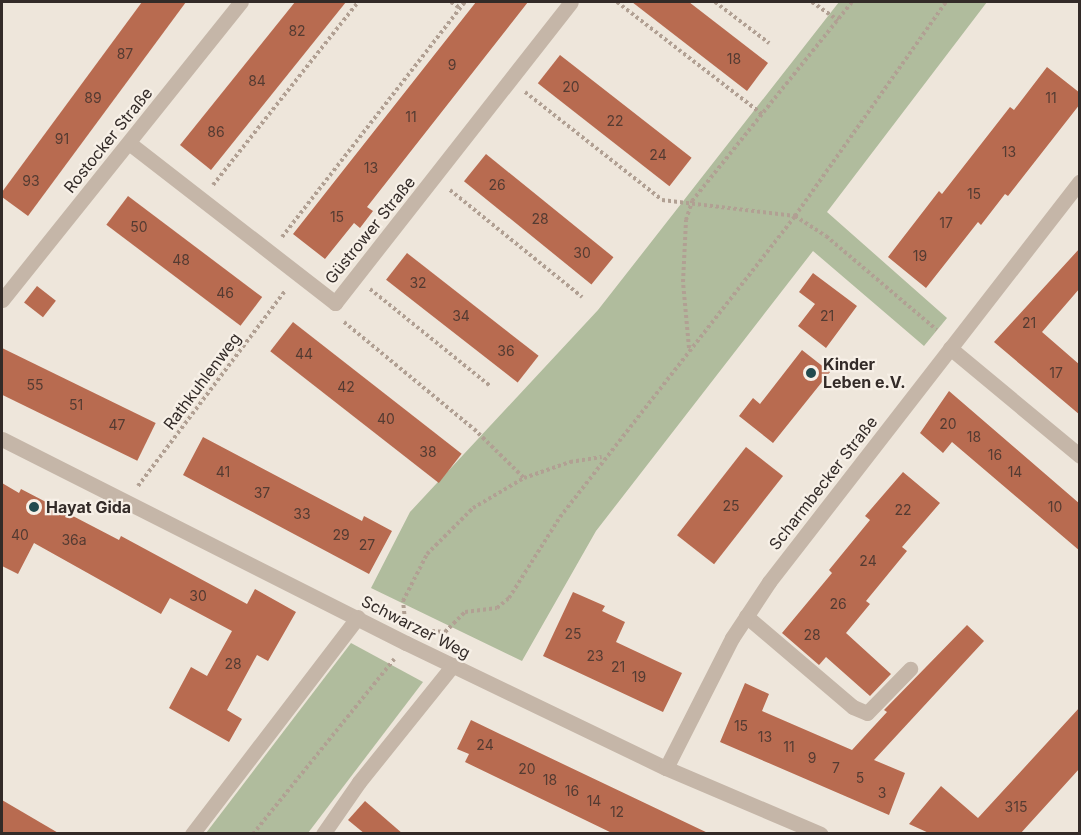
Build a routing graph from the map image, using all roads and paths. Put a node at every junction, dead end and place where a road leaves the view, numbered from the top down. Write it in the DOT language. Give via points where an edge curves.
graph roads {
  1 [pos="242,2"];
  2 [pos="358,2"];
  3 [pos="451,2"];
  4 [pos="465,2"];
  5 [pos="571,2"];
  6 [pos="616,2"];
  7 [pos="715,2"];
  8 [pos="812,2"];
  9 [pos="852,2"];
  10 [pos="945,2"];
  11 [pos="460,8"];
  12 [pos="838,20"];
  13 [pos="769,43"];
  14 [pos="510,80"];
  15 [pos="764,115"];
  16 [pos="129,143"];
  17 [pos="435,178"];
  18 [pos="1080,181"];
  19 [pos="202,199"];
  20 [pos="692,204"];
  21 [pos="795,216"];
  22 [pos="269,254"];
  23 [pos="298,275"];
  24 [pos="356,278"];
  25 [pos="582,297"];
  26 [pos="2,300"];
  27 [pos="335,303"];
  28 [pos="950,348"];
  29 [pos="689,349"];
  30 [pos="490,386"];
  31 [pos="2,439"];
  32 [pos="1080,456"];
  33 [pos="603,457"];
  34 [pos="524,478"];
  35 [pos="126,501"];
  36 [pos="747,616"];
  37 [pos="358,617"];
  38 [pos="406,643"];
  39 [pos="453,666"];
  40 [pos="909,669"];
  41 [pos="666,768"];
  42 [pos="192,834"];
  43 [pos="253,834"];
  44 [pos="323,834"];
  45 [pos="821,834"];
  1 -- 16 [label="street, Rostocker Straße"];
  2 -- 19 [label="path"];
  3 -- 11 [label="path"];
  4 -- 11 [label="path"];
  5 -- 14 [label="street, Güstrower Straße"];
  6 -- 15 [label="path"];
  7 -- 13 [label="path"];
  8 -- 12 [label="path"];
  9 -- 12 [label="path"];
  10 -- 21 [label="path"];
  11 -- 22 [label="path"];
  12 -- 15 [label="path"];
  14 -- 17 [label="street, Güstrower Straße"];
  14 -- 20 [label="path" via="662,200"];
  15 -- 20 [label="path"];
  16 -- 19 [label="street, Güstrower Straße"];
  16 -- 26 [label="street, Rostocker Straße"];
  17 -- 24 [label="street, Güstrower Straße"];
  17 -- 25 [label="path"];
  18 -- 28 [label="street, Scharmbecker Straße"];
  19 -- 22 [label="street, Güstrower Straße"];
  20 -- 21 [label="path"];
  20 -- 29 [label="path" via="686,220 683,282"];
  21 -- 28 [label="path" via="826,236 928,322"];
  21 -- 29 [label="path"];
  22 -- 23 [label="street, Güstrower Straße"];
  23 -- 27 [label="street, Güstrower Straße"];
  23 -- 35 [label="path, Rathkuhlenweg"];
  24 -- 27 [label="street, Güstrower Straße"];
  24 -- 30 [label="path"];
  27 -- 34 [label="path" via="342,321 474,429"];
  28 -- 32 [label="street"];
  28 -- 36 [label="street, Scharmbecker Straße"];
  29 -- 33 [label="path"];
  31 -- 35 [label="street, Schwarzer Weg"];
  33 -- 34 [label="path" via="570,462"];
  33 -- 38 [label="path" via="560,516 510,598 497,608 465,612 445,632 425,631"];
  34 -- 38 [label="path" via="473,508 427,554 403,601"];
  35 -- 37 [label="street, Schwarzer Weg"];
  36 -- 40 [label="street" via="853,707 867,713"];
  36 -- 41 [label="street, Scharmbecker Straße"];
  37 -- 38 [label="street, Schwarzer Weg"];
  37 -- 42 [label="street"];
  38 -- 39 [label="street, Schwarzer Weg"];
  38 -- 43 [label="path"];
  39 -- 41 [label="street, Schwarzer Weg"];
  39 -- 44 [label="street" via="359,782"];
  41 -- 45 [label="street, Schwarzer Weg"];
}
